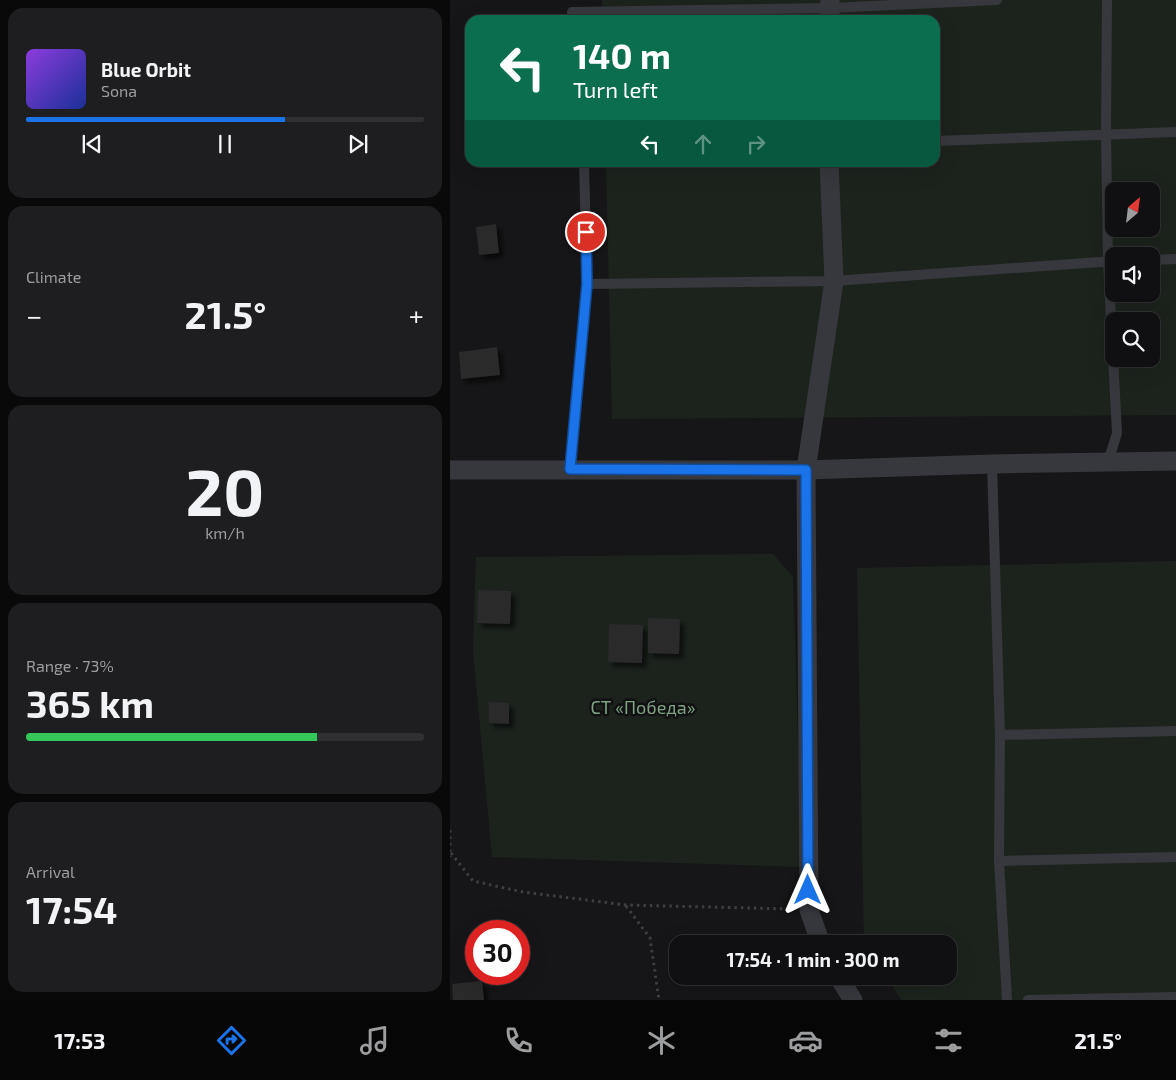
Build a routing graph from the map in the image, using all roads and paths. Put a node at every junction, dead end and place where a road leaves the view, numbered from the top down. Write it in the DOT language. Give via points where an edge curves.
graph roads {
  1 [pos="996,0"];
  2 [pos="1107,0"];
  3 [pos="830,9"];
  4 [pos="572,15"];
  5 [pos="1176,132"];
  6 [pos="1106,134"];
  7 [pos="940,141"];
  8 [pos="584,167"];
  9 [pos="829,167"];
  10 [pos="1110,247"];
  11 [pos="1160,260"];
  12 [pos="1176,260"];
  13 [pos="1105,261"];
  14 [pos="834,281"];
  15 [pos="587,284"];
  16 [pos="1112,302"];
  17 [pos="1176,461"];
  18 [pos="1108,462"];
  19 [pos="992,464"];
  20 [pos="570,469"];
  21 [pos="450,470"];
  22 [pos="806,470"];
  23 [pos="1176,731"];
  24 [pos="1000,735"];
  25 [pos="450,830"];
  26 [pos="451,855"];
  27 [pos="1176,857"];
  28 [pos="999,861"];
  29 [pos="626,905"];
  30 [pos="808,910"];
  31 [pos="818,935"];
  32 [pos="844,985"];
  33 [pos="1176,997"];
  34 [pos="659,1000"];
  35 [pos="853,1000"];
  36 [pos="1007,1000"];
  37 [pos="1028,1000"];
  1 -- 3 [label="lane"];
  2 -- 6 [label="lane"];
  3 -- 4 [label="lane" via="572,12"];
  5 -- 6 [label="lane"];
  6 -- 7 [label="lane"];
  6 -- 10 [label="lane"];
  8 -- 15 [label="lane"];
  9 -- 14 [label="street"];
  11 -- 12 [label="lane"];
  13 -- 14 [label="lane"];
  14 -- 15 [label="lane"];
  14 -- 22 [label="street"];
  15 -- 20 [label="lane"];
  16 -- 18 [label="lane" via="1116,433"];
  17 -- 18 [label="street"];
  18 -- 19 [label="street"];
  19 -- 22 [label="street"];
  19 -- 24 [label="lane"];
  20 -- 21 [label="street"];
  20 -- 22 [label="street"];
  22 -- 30 [label="street"];
  23 -- 24 [label="lane"];
  24 -- 28 [label="lane"];
  25 -- 26 [label="path"];
  26 -- 29 [label="path" via="473,881 523,892"];
  27 -- 28 [label="lane"];
  28 -- 36 [label="lane"];
  29 -- 30 [label="path"];
  29 -- 34 [label="path" via="650,938"];
  30 -- 31 [label="street"];
  32 -- 35 [label="street"];
  33 -- 37 [label="lane"];
}
